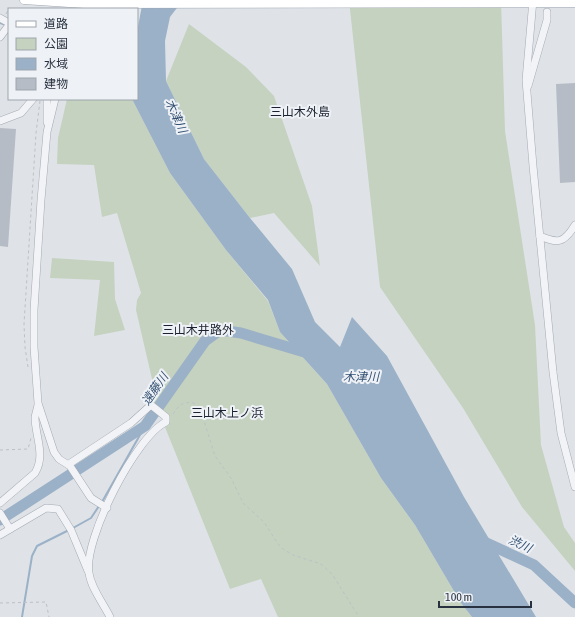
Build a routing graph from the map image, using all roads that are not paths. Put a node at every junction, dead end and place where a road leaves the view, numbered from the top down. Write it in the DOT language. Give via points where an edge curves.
graph roads {
  1 [pos="24,0"];
  2 [pos="532,2"];
  3 [pos="575,3"];
  4 [pos="72,4"];
  5 [pos="547,12"];
  6 [pos="8,25"];
  7 [pos="0,36"];
  8 [pos="527,88"];
  9 [pos="32,100"];
  10 [pos="47,100"];
  11 [pos="55,100"];
  12 [pos="0,121"];
  13 [pos="47,132"];
  14 [pos="575,225"];
  15 [pos="540,236"];
  16 [pos="38,403"];
  17 [pos="68,464"];
  18 [pos="575,487"];
  19 [pos="0,503"];
  20 [pos="107,508"];
  21 [pos="0,513"];
  22 [pos="9,526"];
  23 [pos="0,535"];
  24 [pos="88,572"];
  25 [pos="110,617"];
  1 -- 4 [label="main road"];
  2 -- 3 [label="main road"];
  2 -- 4 [label="main road"];
  2 -- 8 [label="street"];
  5 -- 8 [label="street" via="547,20"];
  6 -- 7 [label="street"];
  8 -- 15 [label="street"];
  9 -- 12 [label="street" via="21,113"];
  10 -- 13 [label="street"];
  11 -- 13 [label="street"];
  13 -- 16 [label="street" via="34,310"];
  14 -- 15 [label="street" via="570,232 553,242"];
  15 -- 18 [label="street" via="561,433"];
  16 -- 17 [label="street" via="54,452 59,459"];
  16 -- 19 [label="street" via="35,417 40,454 39,468"];
  17 -- 20 [label="street" via="91,498"];
  17 -- 20 [label="street" via="131,423 151,405 166,417 166,422 149,437 134,456 115,488"];
  20 -- 24 [label="street" via="97,526"];
  21 -- 22 [label="street"];
  22 -- 23 [label="street"];
  22 -- 24 [label="street" via="46,508 58,510 69,527"];
  24 -- 25 [label="street"];
}
